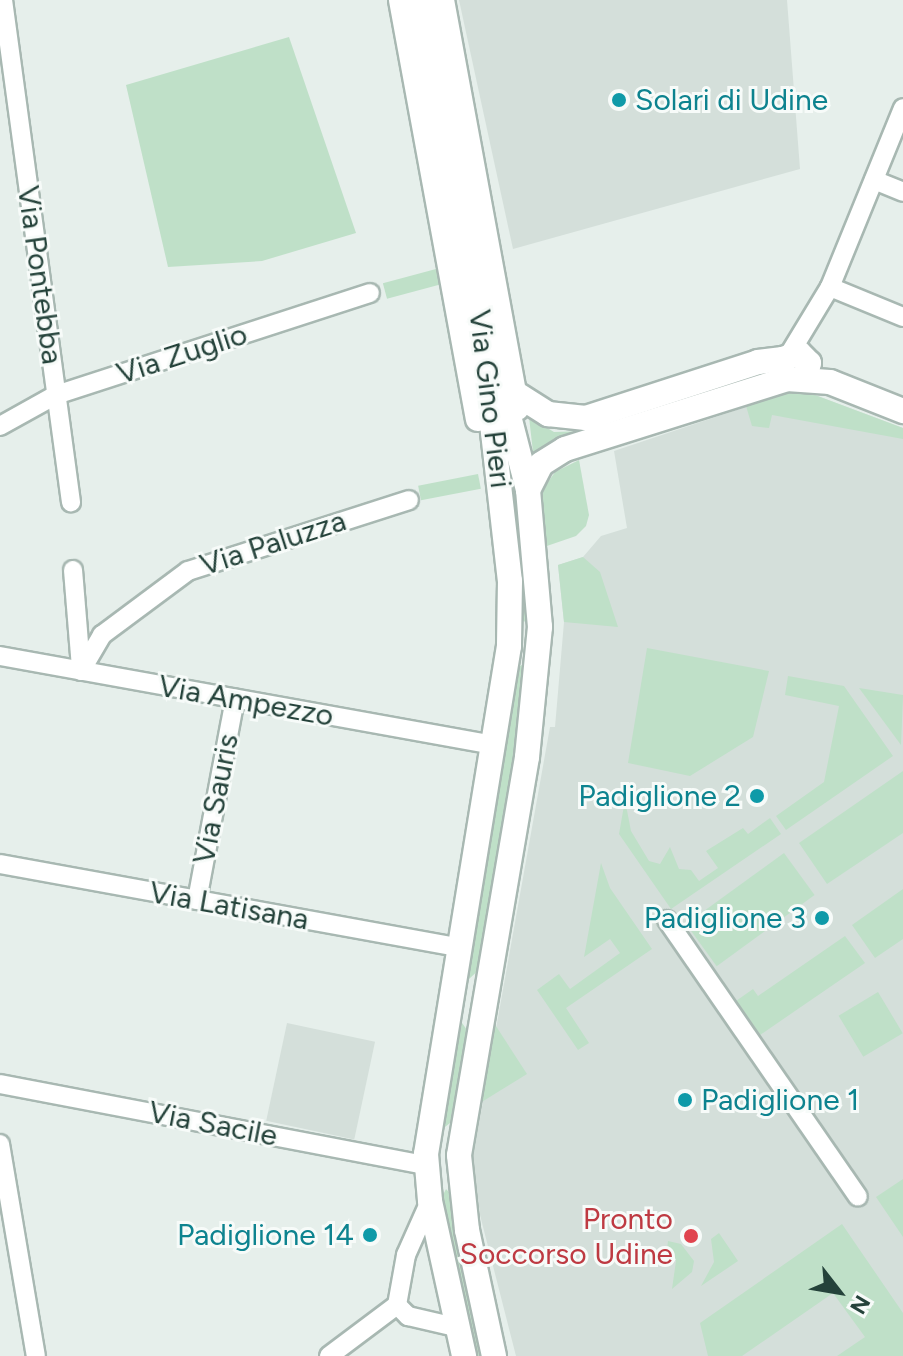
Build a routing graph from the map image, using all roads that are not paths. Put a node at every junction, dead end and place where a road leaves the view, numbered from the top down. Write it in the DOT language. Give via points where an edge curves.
graph roads {
  1 [pos="3,0"];
  2 [pos="401,0"];
  3 [pos="424,0"];
  4 [pos="442,0"];
  5 [pos="903,108"];
  6 [pos="898,134"];
  7 [pos="874,180"];
  8 [pos="903,192"];
  9 [pos="830,287"];
  10 [pos="477,292"];
  11 [pos="370,293"];
  12 [pos="903,317"];
  13 [pos="796,365"];
  14 [pos="507,386"];
  15 [pos="56,395"];
  16 [pos="686,399"];
  17 [pos="903,411"];
  18 [pos="0,426"];
  19 [pos="528,490"];
  20 [pos="409,500"];
  21 [pos="71,502"];
  22 [pos="504,503"];
  23 [pos="73,570"];
  24 [pos="509,635"];
  25 [pos="540,638"];
  26 [pos="0,656"];
  27 [pos="81,671"];
  28 [pos="235,699"];
  29 [pos="493,745"];
  30 [pos="0,864"];
  31 [pos="197,900"];
  32 [pos="667,920"];
  33 [pos="458,947"];
  34 [pos="488,977"];
  35 [pos="448,1005"];
  36 [pos="0,1084"];
  37 [pos="0,1144"];
  38 [pos="459,1155"];
  39 [pos="428,1176"];
  40 [pos="459,1180"];
  41 [pos="858,1197"];
  42 [pos="8,1240"];
  43 [pos="397,1305"];
  44 [pos="460,1328"];
  45 [pos="36,1356"];
  46 [pos="329,1356"];
  47 [pos="464,1356"];
  48 [pos="494,1356"];
  1 -- 15 [label="street, Via Pontebba"];
  2 -- 22 [label="main road" via="485,457"];
  3 -- 10 [label="main road"];
  4 -- 14 [label="main road"];
  5 -- 6 [label="street"];
  6 -- 7 [label="street"];
  7 -- 8 [label="street"];
  7 -- 9 [label="street"];
  9 -- 12 [label="street"];
  9 -- 13 [label="street"];
  10 -- 14 [label="main road, Via Gino Pieri"];
  10 -- 22 [label="main road, Via Gino Pieri"];
  11 -- 15 [label="street, Via Zuglio"];
  13 -- 16 [label="main road"];
  13 -- 17 [label="main road"];
  14 -- 16 [label="main road" via="548,414 577,419"];
  14 -- 19 [label="main road, Via Gino Pieri"];
  15 -- 18 [label="street, Via Zuglio"];
  15 -- 21 [label="street, Via Pontebba"];
  16 -- 19 [label="main road" via="554,454 536,471"];
  19 -- 25 [label="main road, Via Gino Pieri"];
  20 -- 27 [label="street, Via Paluzza" via="188,571 102,635"];
  22 -- 24 [label="main road, Via Gino Pieri"];
  23 -- 27 [label="street"];
  24 -- 25 [label="main road"];
  24 -- 29 [label="main road, Via Gino Pieri"];
  25 -- 34 [label="main road, Via Gino Pieri"];
  26 -- 27 [label="street, Via Ampezzo"];
  27 -- 28 [label="street, Via Ampezzo"];
  28 -- 29 [label="street, Via Ampezzo"];
  28 -- 31 [label="street, Via Sauris"];
  29 -- 33 [label="main road, Via Gino Pieri"];
  30 -- 31 [label="street, Via Latisana"];
  31 -- 33 [label="street, Via Latisana"];
  32 -- 41 [label="street"];
  33 -- 35 [label="main road, Via Gino Pieri"];
  34 -- 35 [label="main road"];
  34 -- 38 [label="main road, Via Gino Pieri"];
  35 -- 39 [label="main road, Via Gino Pieri"];
  36 -- 39 [label="street, Via Sacile"];
  37 -- 42 [label="street"];
  38 -- 39 [label="main road"];
  38 -- 40 [label="main road, Via Gino Pieri"];
  39 -- 40 [label="main road"];
  39 -- 43 [label="street"];
  39 -- 44 [label="main road"];
  40 -- 48 [label="main road, Via Gino Pieri"];
  42 -- 45 [label="street"];
  43 -- 44 [label="street" via="408,1316"];
  43 -- 46 [label="street"];
  44 -- 47 [label="main road"];
}
